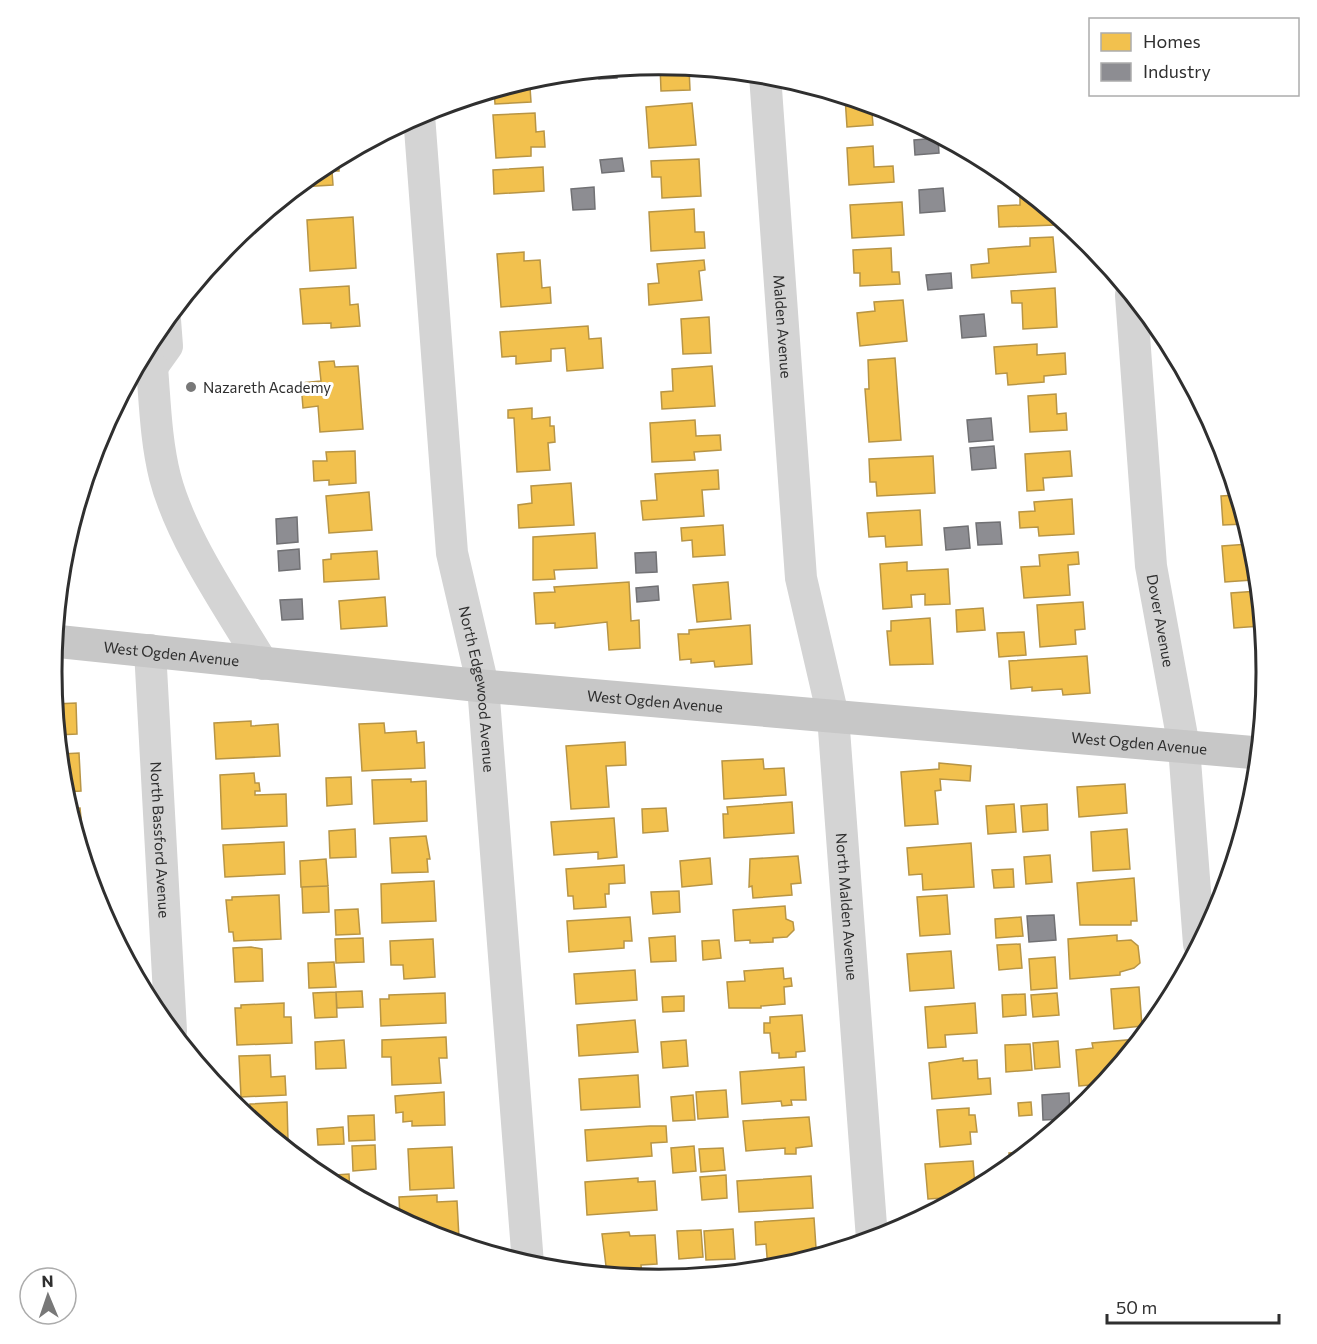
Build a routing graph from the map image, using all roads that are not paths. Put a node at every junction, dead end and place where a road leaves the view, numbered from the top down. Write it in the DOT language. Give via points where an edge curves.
graph roads {
  1 [pos="766,85"];
  2 [pos="420,125"];
  3 [pos="1132,309"];
  4 [pos="166,334"];
  5 [pos="146,365"];
  6 [pos="143,369"];
  7 [pos="801,578"];
  8 [pos="63,642"];
  9 [pos="150,650"];
  10 [pos="263,664"];
  11 [pos="483,686"];
  12 [pos="833,716"];
  13 [pos="1184,747"];
  14 [pos="1250,752"];
  15 [pos="1198,928"];
  16 [pos="170,1015"];
  17 [pos="871,1230"];
  18 [pos="527,1255"];
  1 -- 7 [label="street, Malden Avenue"];
  2 -- 11 [label="street, North Edgewood Avenue" via="452,553"];
  3 -- 13 [label="street, Dover Avenue" via="1150,566"];
  4 -- 5 [label="street" via="167,346"];
  6 -- 10 [label="street" via="166,480 192,543"];
  7 -- 12 [label="street, North Malden Avenue"];
  8 -- 9 [label="main road, West Ogden Avenue"];
  9 -- 10 [label="main road, West Ogden Avenue"];
  9 -- 16 [label="street, North Bassford Avenue"];
  10 -- 11 [label="main road, West Ogden Avenue"];
  11 -- 12 [label="main road, West Ogden Avenue"];
  11 -- 18 [label="street, North Edgewood Avenue"];
  12 -- 13 [label="main road, West Ogden Avenue"];
  12 -- 17 [label="street, North Malden Avenue"];
  13 -- 14 [label="main road, West Ogden Avenue"];
  13 -- 15 [label="street, Dover Avenue"];
}
